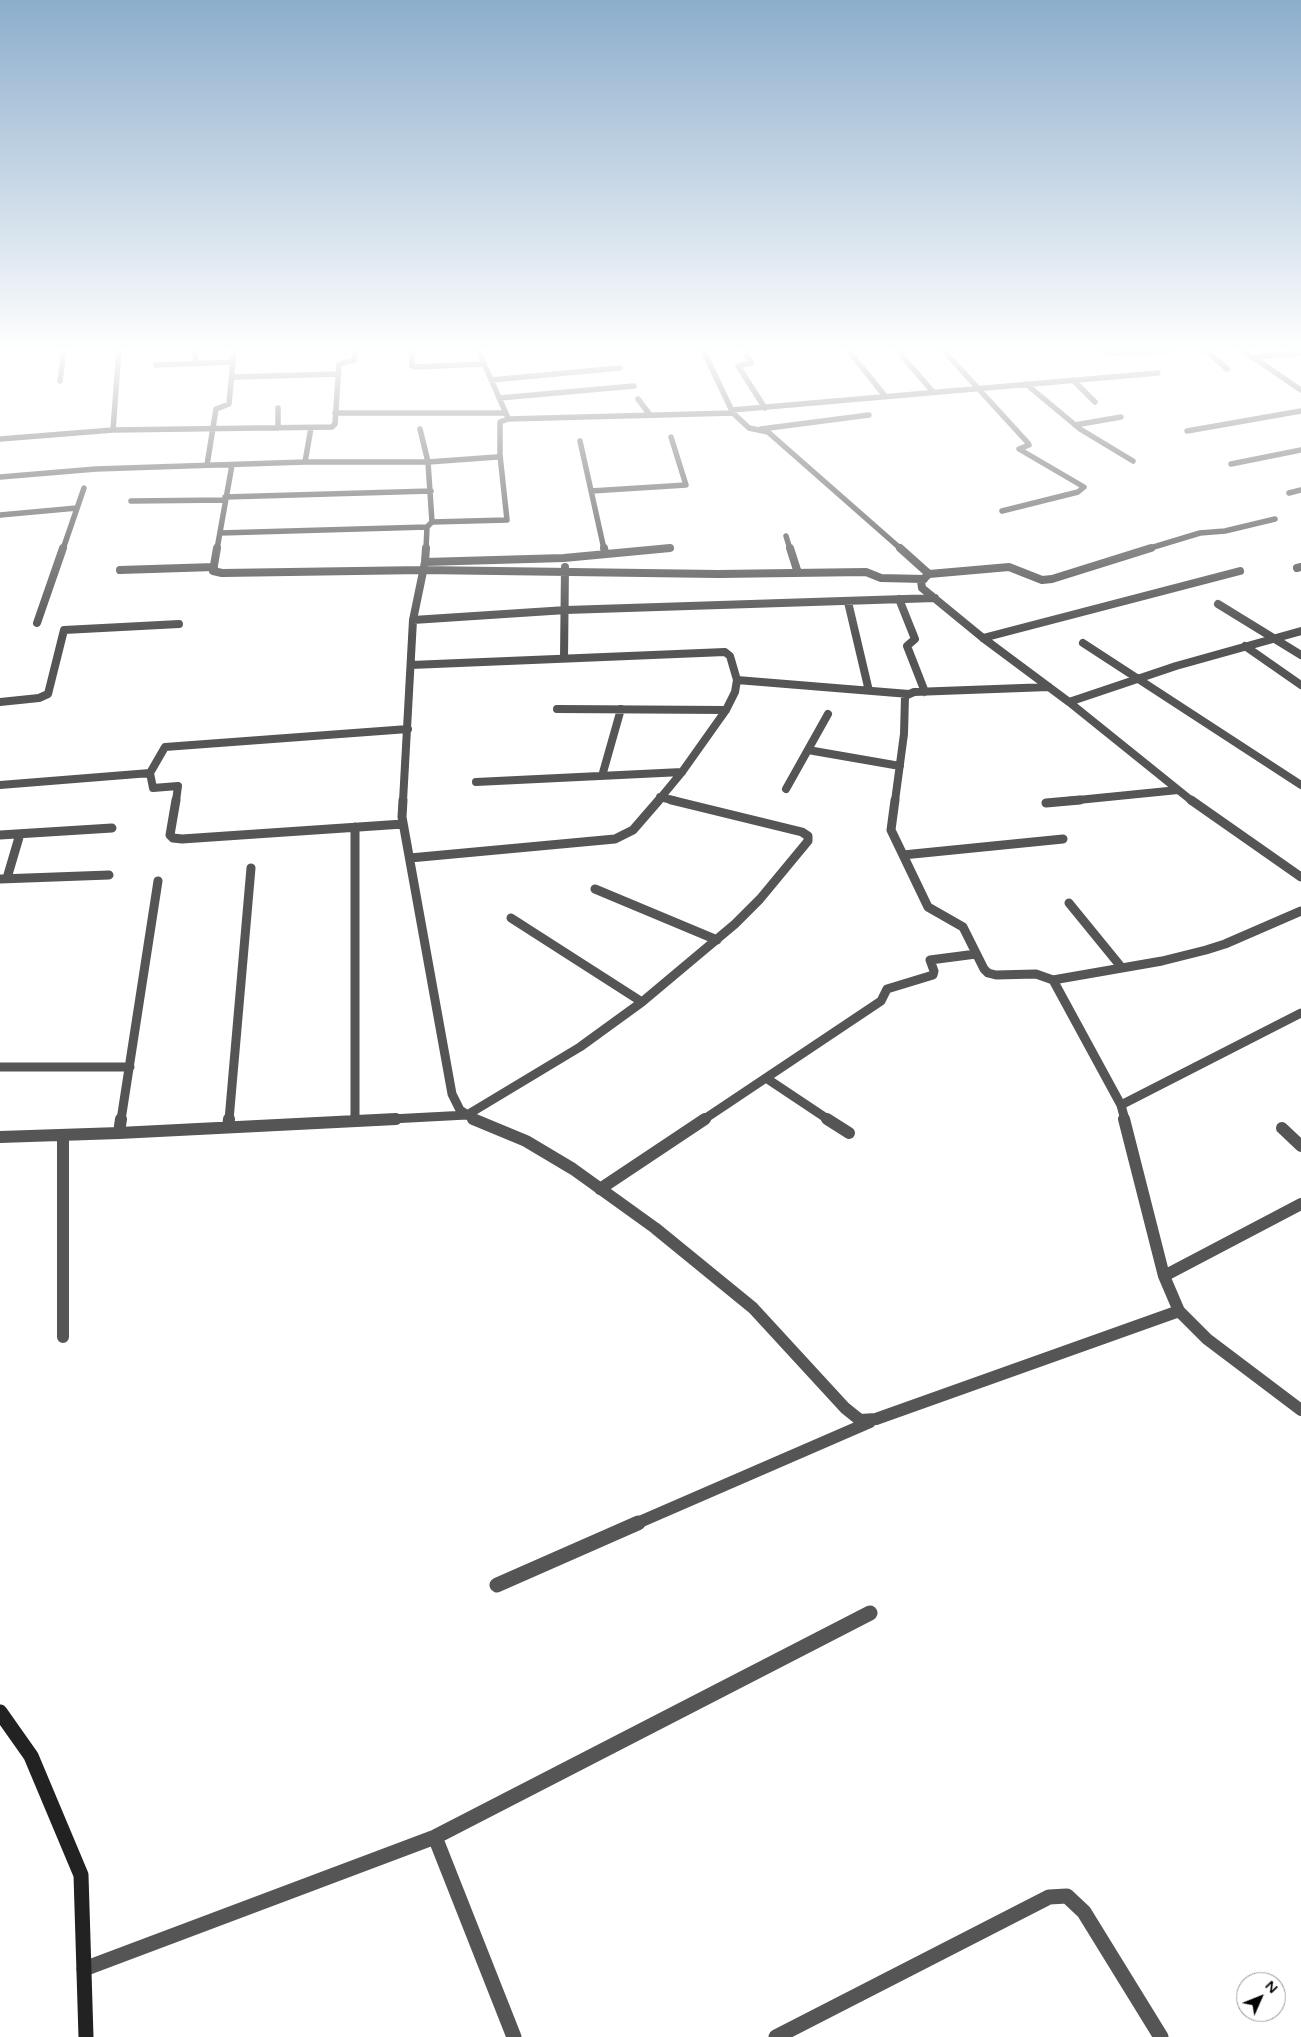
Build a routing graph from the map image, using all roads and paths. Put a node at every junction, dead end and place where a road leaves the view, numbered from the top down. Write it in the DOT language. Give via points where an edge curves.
graph roads {
  1 [pos="211,445"];
  2 [pos="308,445"];
  3 [pos="424,445"];
  4 [pos="500,445"];
  5 [pos="581,445"];
  6 [pos="674,445"];
  7 [pos="782,445"];
  8 [pos="1029,445"];
  9 [pos="1105,445"];
  10 [pos="1301,450"];
  11 [pos="500,455"];
  12 [pos="1133,461"];
  13 [pos="305,462"];
  14 [pos="428,462"];
  15 [pos="1230,464"];
  16 [pos="207,465"];
  17 [pos="232,465"];
  18 [pos="0,477"];
  19 [pos="84,488"];
  20 [pos="432,490"];
  21 [pos="591,490"];
  22 [pos="1301,490"];
  23 [pos="1289,493"];
  24 [pos="225,498"];
  25 [pos="131,501"];
  26 [pos="77,508"];
  27 [pos="1002,511"];
  28 [pos="0,516"];
  29 [pos="1275,519"];
  30 [pos="429,524"];
  31 [pos="220,532"];
  32 [pos="786,536"];
  33 [pos="671,548"];
  34 [pos="605,553"];
  35 [pos="564,558"];
  36 [pos="214,566"];
  37 [pos="424,566"];
  38 [pos="120,570"];
  39 [pos="1240,571"];
  40 [pos="566,572"];
  41 [pos="798,573"];
  42 [pos="926,577"];
  43 [pos="935,598"];
  44 [pos="899,599"];
  45 [pos="848,602"];
  46 [pos="1218,604"];
  47 [pos="566,610"];
  48 [pos="413,620"];
  49 [pos="37,623"];
  50 [pos="179,624"];
  51 [pos="1301,631"];
  52 [pos="983,638"];
  53 [pos="1274,638"];
  54 [pos="1083,643"];
  55 [pos="1245,646"];
  56 [pos="1301,655"];
  57 [pos="564,658"];
  58 [pos="411,665"];
  59 [pos="1139,679"];
  60 [pos="737,680"];
  61 [pos="1301,685"];
  62 [pos="1049,687"];
  63 [pos="869,691"];
  64 [pos="925,692"];
  65 [pos="909,694"];
  66 [pos="0,702"];
  67 [pos="1069,702"];
  68 [pos="557,708"];
  69 [pos="621,709"];
  70 [pos="726,710"];
  71 [pos="828,714"];
  72 [pos="408,729"];
  73 [pos="808,750"];
  74 [pos="900,766"];
  75 [pos="682,772"];
  76 [pos="150,773"];
  77 [pos="602,776"];
  78 [pos="476,782"];
  79 [pos="1301,784"];
  80 [pos="0,785"];
  81 [pos="786,789"];
  82 [pos="1178,790"];
  83 [pos="660,797"];
  84 [pos="1046,803"];
  85 [pos="403,824"];
  86 [pos="354,827"];
  87 [pos="112,828"];
  88 [pos="20,834"];
  89 [pos="0,835"];
  90 [pos="1063,839"];
  91 [pos="903,855"];
  92 [pos="410,858"];
  93 [pos="251,868"];
  94 [pos="109,876"];
  95 [pos="1301,876"];
  96 [pos="3,878"];
  97 [pos="158,881"];
  98 [pos="595,889"];
  99 [pos="1069,903"];
  100 [pos="1301,911"];
  101 [pos="511,918"];
  102 [pos="717,940"];
  103 [pos="976,954"];
  104 [pos="1122,968"];
  105 [pos="1053,980"];
  106 [pos="642,1002"];
  107 [pos="1298,1019"];
  108 [pos="0,1067"];
  109 [pos="130,1067"];
  110 [pos="766,1078"];
  111 [pos="1121,1105"];
  112 [pos="467,1114"];
  113 [pos="355,1121"];
  114 [pos="228,1127"];
  115 [pos="1282,1128"];
  116 [pos="119,1133"];
  117 [pos="849,1133"];
  118 [pos="63,1135"];
  119 [pos="0,1137"];
  120 [pos="1301,1146"];
  121 [pos="600,1189"];
  122 [pos="1301,1204"];
  123 [pos="1164,1276"];
  124 [pos="1179,1311"];
  125 [pos="63,1336"];
  126 [pos="1301,1410"];
  127 [pos="876,1419"];
  128 [pos="497,1585"];
  129 [pos="870,1613"];
  130 [pos="0,1712"];
  131 [pos="435,1837"];
  132 [pos="84,1970"];
  133 [pos="86,2037"];
  134 [pos="514,2037"];
  135 [pos="776,2037"];
  136 [pos="1161,2037"];
  1 -- 16 [label="street"];
  2 -- 13 [label="street"];
  3 -- 14 [label="street"];
  4 -- 11 [label="street"];
  5 -- 21 [label="street"];
  6 -- 21 [label="street" via="686,485"];
  7 -- 42 [label="street"];
  8 -- 27 [label="street" via="1019,449 1084,487 1078,492"];
  9 -- 12 [label="street"];
  10 -- 15 [label="street"];
  11 -- 14 [label="street" via="491,459"];
  11 -- 30 [label="street" via="507,520"];
  13 -- 14 [label="street"];
  13 -- 17 [label="street"];
  14 -- 20 [label="street"];
  16 -- 17 [label="street"];
  16 -- 18 [label="street"];
  17 -- 24 [label="street"];
  19 -- 26 [label="street"];
  20 -- 24 [label="street"];
  20 -- 30 [label="street"];
  21 -- 34 [label="street"];
  22 -- 23 [label="street"];
  24 -- 25 [label="street"];
  24 -- 31 [label="street"];
  26 -- 28 [label="street"];
  26 -- 49 [label="street"];
  29 -- 42 [label="street" via="1225,532 1200,533 1052,579 1042,580 1009,567"];
  30 -- 31 [label="street"];
  30 -- 37 [label="street"];
  31 -- 36 [label="street"];
  32 -- 41 [label="street"];
  33 -- 34 [label="street"];
  34 -- 35 [label="street"];
  35 -- 37 [label="street"];
  35 -- 40 [label="street"];
  36 -- 37 [label="street" via="213,570 222,574"];
  36 -- 38 [label="street"];
  37 -- 40 [label="street"];
  37 -- 48 [label="street"];
  39 -- 52 [label="street"];
  40 -- 41 [label="street"];
  40 -- 47 [label="street"];
  41 -- 42 [label="street" via="866,572 881,578"];
  42 -- 43 [label="street" via="921,581 922,588"];
  43 -- 44 [label="street"];
  43 -- 52 [label="street"];
  44 -- 45 [label="street"];
  44 -- 64 [label="street" via="915,639 908,646"];
  45 -- 47 [label="street"];
  45 -- 63 [label="street"];
  46 -- 53 [label="street"];
  47 -- 48 [label="street"];
  47 -- 57 [label="street"];
  48 -- 58 [label="street"];
  50 -- 66 [label="street" via="64,630 48,694"];
  51 -- 53 [label="street"];
  52 -- 62 [label="street"];
  53 -- 55 [label="street"];
  53 -- 56 [label="street"];
  54 -- 59 [label="street"];
  55 -- 59 [label="street"];
  55 -- 61 [label="street"];
  57 -- 58 [label="street"];
  57 -- 60 [label="street" via="725,652 730,656"];
  58 -- 72 [label="street"];
  59 -- 67 [label="street"];
  59 -- 79 [label="street"];
  60 -- 63 [label="street"];
  60 -- 70 [label="street"];
  62 -- 64 [label="street"];
  62 -- 67 [label="street"];
  63 -- 65 [label="street"];
  64 -- 65 [label="street"];
  65 -- 74 [label="street" via="905,696"];
  67 -- 82 [label="street"];
  68 -- 69 [label="street"];
  69 -- 70 [label="street"];
  69 -- 77 [label="street"];
  70 -- 75 [label="street"];
  71 -- 73 [label="street"];
  72 -- 76 [label="street" via="165,747"];
  72 -- 85 [label="street"];
  73 -- 74 [label="street"];
  73 -- 81 [label="street"];
  74 -- 91 [label="street" via="891,830"];
  75 -- 77 [label="street"];
  75 -- 83 [label="street"];
  76 -- 80 [label="street"];
  76 -- 86 [label="street" via="153,788 178,786 170,835 173,838"];
  77 -- 78 [label="street"];
  82 -- 84 [label="street"];
  82 -- 95 [label="street"];
  83 -- 92 [label="street" via="632,830 615,839"];
  83 -- 102 [label="street" via="808,836 808,841 760,899"];
  85 -- 86 [label="street"];
  85 -- 92 [label="street"];
  86 -- 113 [label="street"];
  87 -- 88 [label="street"];
  88 -- 89 [label="street"];
  88 -- 96 [label="street"];
  90 -- 91 [label="street"];
  91 -- 103 [label="street" via="928,908 963,927"];
  92 -- 112 [label="street" via="452,1094 460,1110"];
  93 -- 114 [label="street"];
  94 -- 96 [label="street"];
  97 -- 109 [label="street"];
  98 -- 102 [label="street"];
  99 -- 104 [label="street"];
  100 -- 104 [label="street" via="1225,944"];
  101 -- 106 [label="street"];
  102 -- 106 [label="street"];
  103 -- 105 [label="street" via="988,972 996,975 1036,974"];
  103 -- 110 [label="street" via="930,960 933,975 887,989 882,1001"];
  104 -- 105 [label="street"];
  105 -- 111 [label="street"];
  106 -- 112 [label="street" via="580,1047"];
  107 -- 111 [label="street"];
  108 -- 109 [label="street"];
  109 -- 116 [label="street"];
  110 -- 117 [label="street"];
  110 -- 121 [label="street"];
  111 -- 123 [label="street"];
  112 -- 113 [label="street"];
  112 -- 121 [label="street" via="526,1141"];
  113 -- 114 [label="street"];
  114 -- 116 [label="street"];
  115 -- 120 [label="street"];
  116 -- 118 [label="street"];
  118 -- 119 [label="street"];
  118 -- 125 [label="street"];
  121 -- 127 [label="street" via="655,1228 753,1308 845,1408 860,1420"];
  122 -- 123 [label="street"];
  123 -- 124 [label="street"];
  124 -- 126 [label="street" via="1207,1339"];
  124 -- 127 [label="street"];
  127 -- 128 [label="street"];
  129 -- 131 [label="street"];
  130 -- 132 [label="main road" via="31,1756 80,1876"];
  131 -- 132 [label="street"];
  131 -- 134 [label="street"];
  132 -- 133 [label="main road"];
  135 -- 136 [label="street" via="1049,1897 1066,1896 1084,1912"];
}
